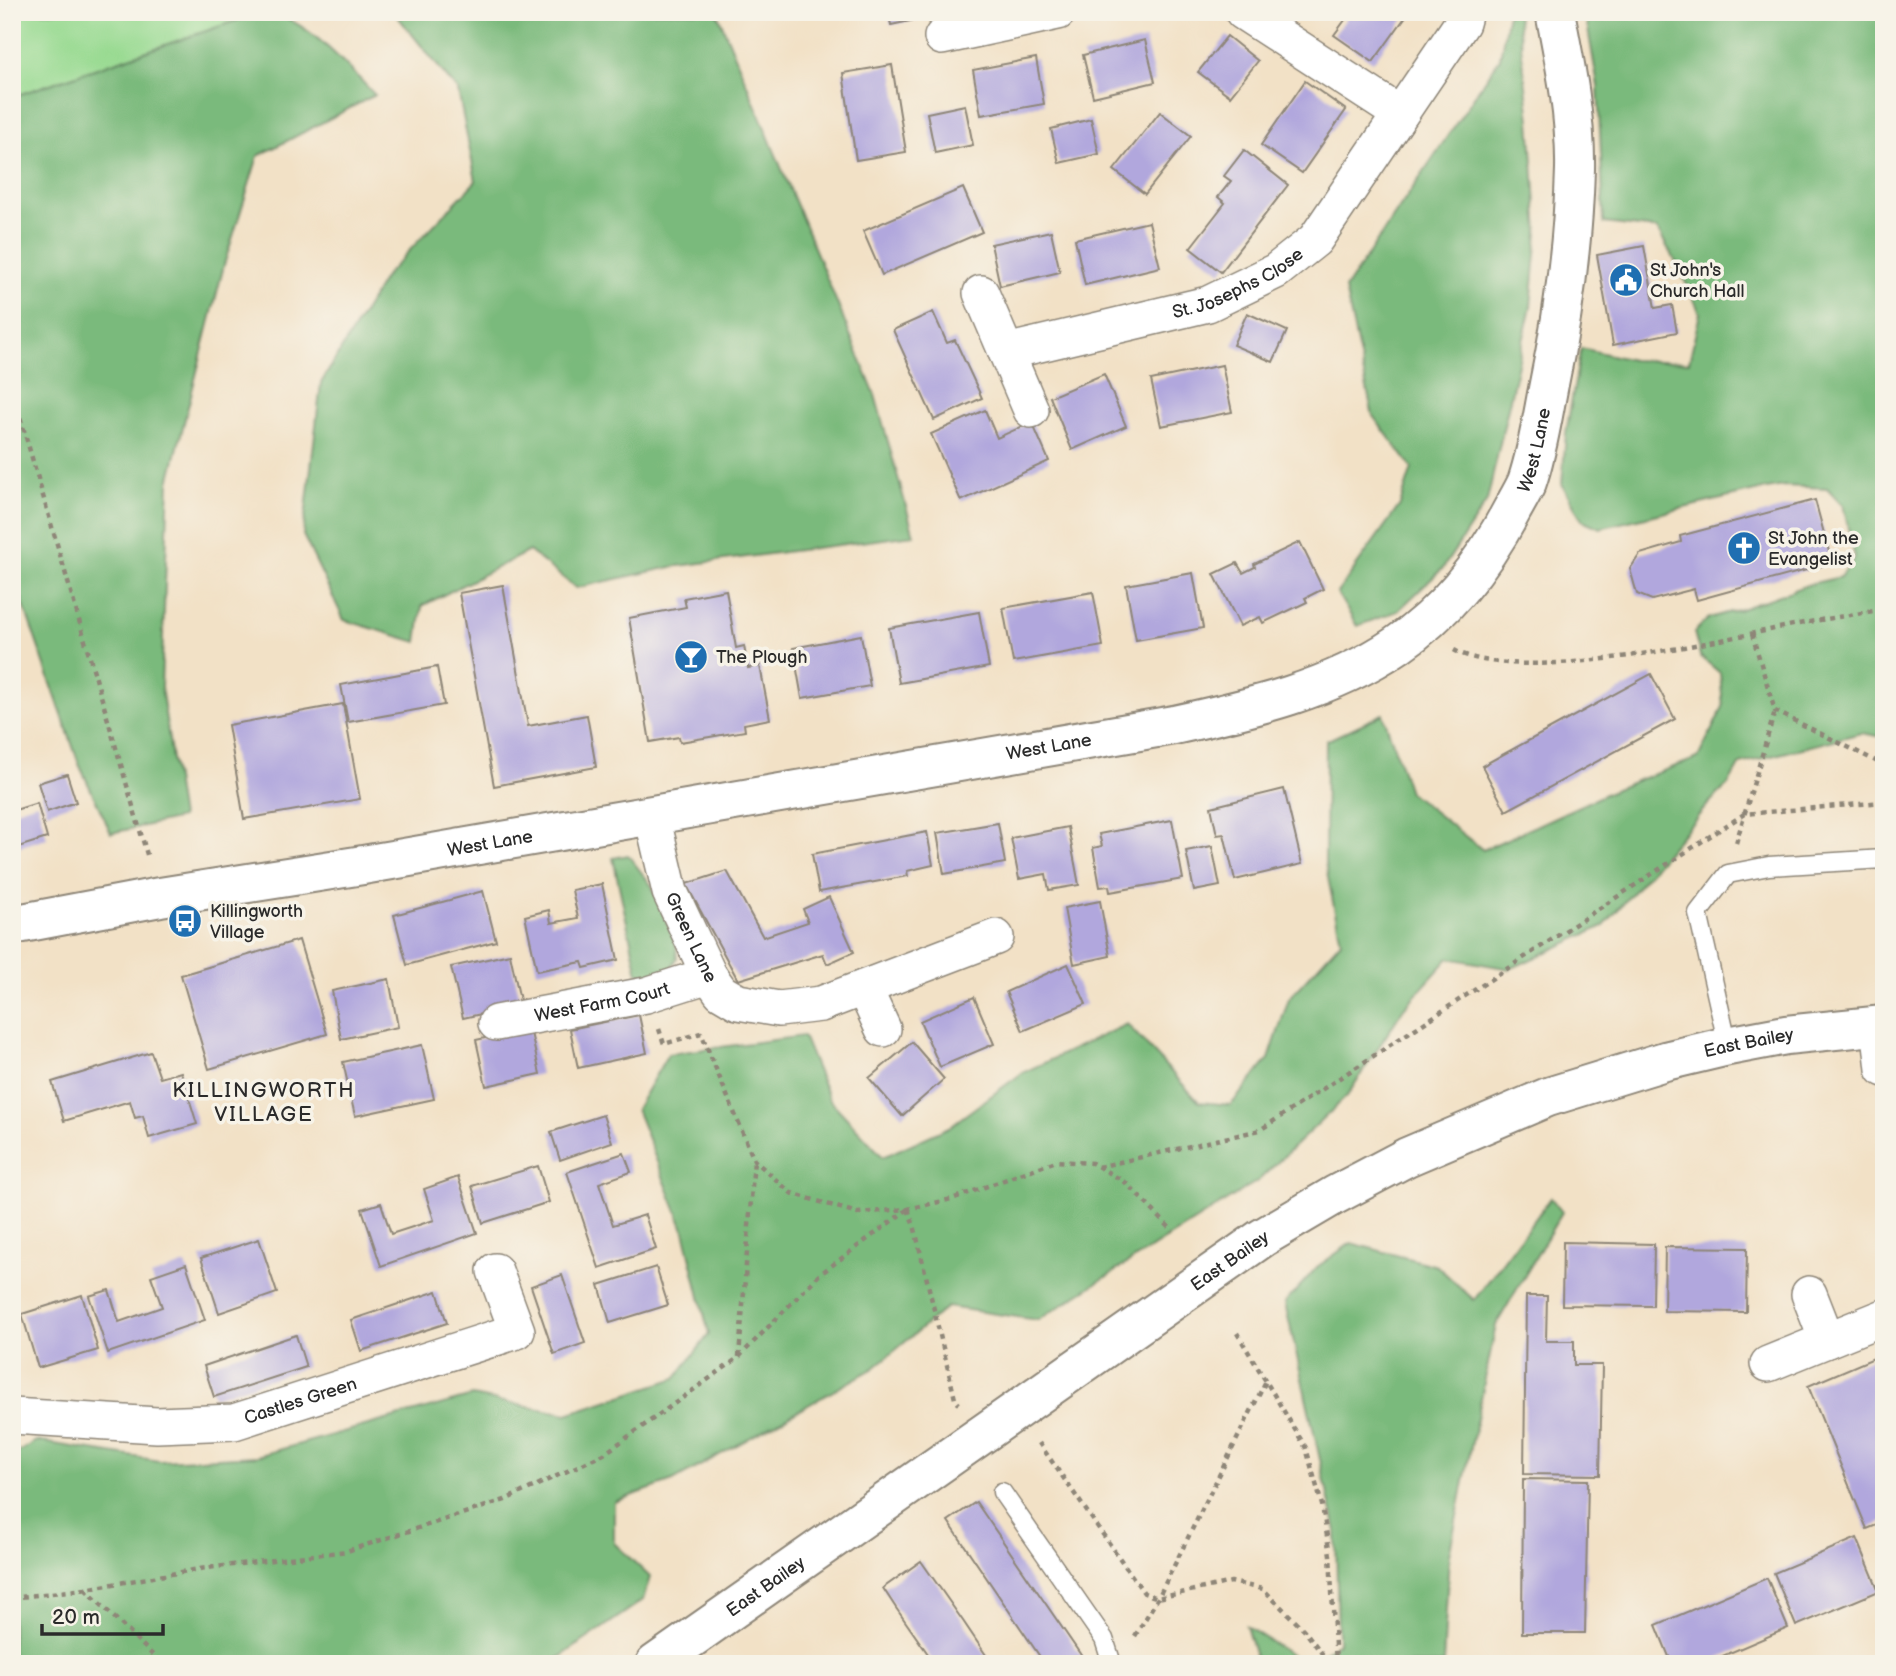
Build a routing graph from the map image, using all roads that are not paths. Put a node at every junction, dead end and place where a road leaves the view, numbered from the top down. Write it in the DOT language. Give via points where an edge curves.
graph roads {
  1 [pos="1058,12"];
  2 [pos="1243,12"];
  3 [pos="1465,12"];
  4 [pos="1555,12"];
  5 [pos="1004,18"];
  6 [pos="942,37"];
  7 [pos="1400,114"];
  8 [pos="981,293"];
  9 [pos="1006,352"];
  10 [pos="1031,410"];
  11 [pos="652,816"];
  12 [pos="1884,859"];
  13 [pos="12,925"];
  14 [pos="996,937"];
  15 [pos="709,975"];
  16 [pos="864,988"];
  17 [pos="496,1023"];
  18 [pos="1881,1025"];
  19 [pos="883,1029"];
  20 [pos="1728,1046"];
  21 [pos="1884,1069"];
  22 [pos="495,1271"];
  23 [pos="1809,1294"];
  24 [pos="1884,1317"];
  25 [pos="1828,1340"];
  26 [pos="1768,1364"];
  27 [pos="12,1416"];
  28 [pos="1002,1492"];
  29 [pos="655,1664"];
  30 [pos="1112,1664"];
  1 -- 5 [label="street"];
  2 -- 7 [label="street"];
  3 -- 7 [label="street, St. Josephs Close"];
  4 -- 11 [label="street, West Lane" via="1568,78 1575,168 1562,310 1541,424 1527,482 1497,537 1466,583 1424,622 1397,645 1344,675 1268,704 1174,725"];
  5 -- 6 [label="street"];
  7 -- 9 [label="street, St. Josephs Close" via="1315,240 1276,271 1208,304"];
  8 -- 9 [label="street"];
  9 -- 10 [label="street"];
  11 -- 13 [label="street, West Lane"];
  11 -- 15 [label="street, Green Lane" via="670,892"];
  12 -- 20 [label="lane" via="1769,866 1728,874 1698,913"];
  14 -- 16 [label="street, Green Lane"];
  15 -- 16 [label="street, Green Lane" via="721,992 738,1002 779,1009 821,1004"];
  15 -- 17 [label="street, West Farm Court" via="646,995"];
  16 -- 19 [label="street"];
  18 -- 20 [label="street, East Bailey"];
  18 -- 21 [label="street"];
  20 -- 29 [label="street, East Bailey" via="1548,1097 1407,1157 1335,1195 1262,1238"];
  22 -- 27 [label="street, Castles Green" via="517,1331 234,1422 157,1425"];
  23 -- 25 [label="street"];
  24 -- 25 [label="street"];
  25 -- 26 [label="street"];
  28 -- 30 [label="lane" via="1104,1639"];
}
